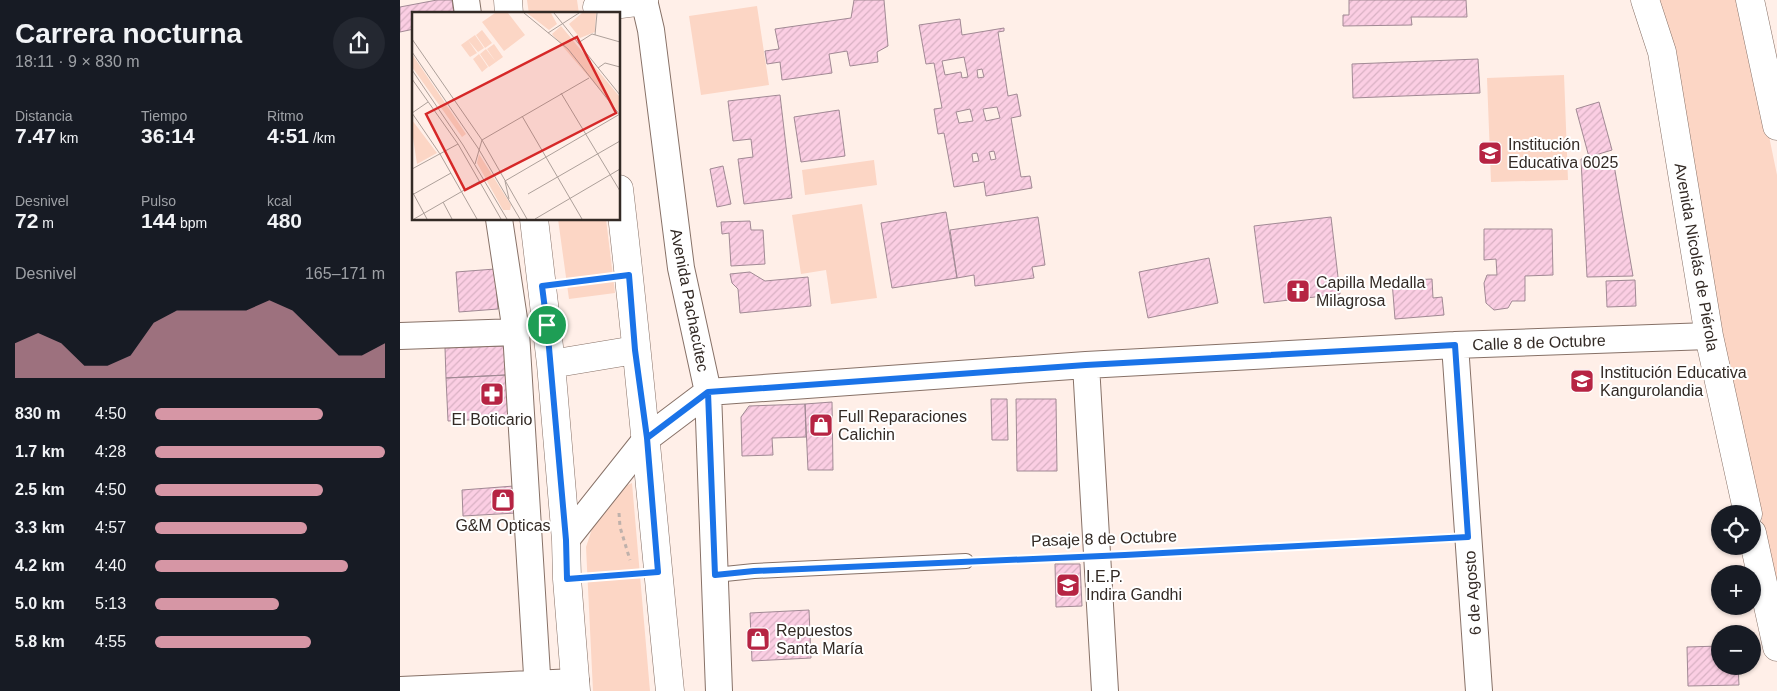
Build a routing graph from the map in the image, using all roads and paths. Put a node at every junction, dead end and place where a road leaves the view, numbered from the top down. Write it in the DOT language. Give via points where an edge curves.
graph roads {
  1 [pos="644,0"];
  2 [pos="1645,0"];
  3 [pos="1750,0"];
  4 [pos="597,7"];
  5 [pos="1769,44"];
  6 [pos="1777,126"];
  7 [pos="620,198"];
  8 [pos="499,220"];
  9 [pos="534,220"];
  10 [pos="629,275"];
  11 [pos="542,286"];
  12 [pos="516,332"];
  13 [pos="400,336"];
  14 [pos="1709,336"];
  15 [pos="1455,345"];
  16 [pos="635,350"];
  17 [pos="551,364"];
  18 [pos="1086,365"];
  19 [pos="708,392"];
  20 [pos="647,438"];
  21 [pos="615,478"];
  22 [pos="1746,505"];
  23 [pos="1468,537"];
  24 [pos="566,540"];
  25 [pos="1757,555"];
  26 [pos="1097,556"];
  27 [pos="966,561"];
  28 [pos="715,575"];
  29 [pos="567,579"];
  30 [pos="1777,646"];
  31 [pos="576,686"];
  32 [pos="538,687"];
  33 [pos="400,690"];
  34 [pos="670,691"];
  35 [pos="719,691"];
  36 [pos="1105,691"];
  37 [pos="1479,691"];
  1 -- 4 [label="main road"];
  1 -- 19 [label="street, Avenida Pachacútec" via="651,30 681,268"];
  2 -- 14 [label="main road, Avenida Nicolás de Piérola" via="1662,52"];
  3 -- 5 [label="main road"];
  5 -- 6 [label="main road"];
  7 -- 10 [label="main road"];
  8 -- 12 [label="street"];
  9 -- 11 [label="main road"];
  10 -- 11 [label="path"];
  10 -- 16 [label="main road"];
  11 -- 17 [label="main road"];
  12 -- 13 [label="street"];
  12 -- 32 [label="street"];
  14 -- 15 [label="street, Calle 8 de Octubre"];
  14 -- 22 [label="main road, Avenida Nicolás de Piérola"];
  15 -- 18 [label="street, Calle 8 de Octubre"];
  15 -- 23 [label="street, 6 de Agosto"];
  16 -- 17 [label="main road"];
  16 -- 20 [label="main road"];
  17 -- 24 [label="main road"];
  18 -- 19 [label="street, Calle 8 de Octubre"];
  18 -- 26 [label="street"];
  19 -- 20 [label="street"];
  19 -- 28 [label="street, Avenida Pachacútec"];
  20 -- 21 [label="street"];
  20 -- 34 [label="main road"];
  21 -- 24 [label="street"];
  21 -- 29 [label="path" via="620,527 634,573"];
  23 -- 26 [label="path, Pasaje 8 de Octubre"];
  23 -- 37 [label="street, 6 de Agosto"];
  24 -- 29 [label="main road"];
  25 -- 30 [label="main road"];
  26 -- 27 [label="path, Pasaje 8 de Octubre"];
  26 -- 36 [label="street"];
  27 -- 28 [label="lane"];
  28 -- 35 [label="street, Avenida Pachacútec"];
  29 -- 31 [label="main road"];
  31 -- 32 [label="street"];
  32 -- 33 [label="street"];
}
